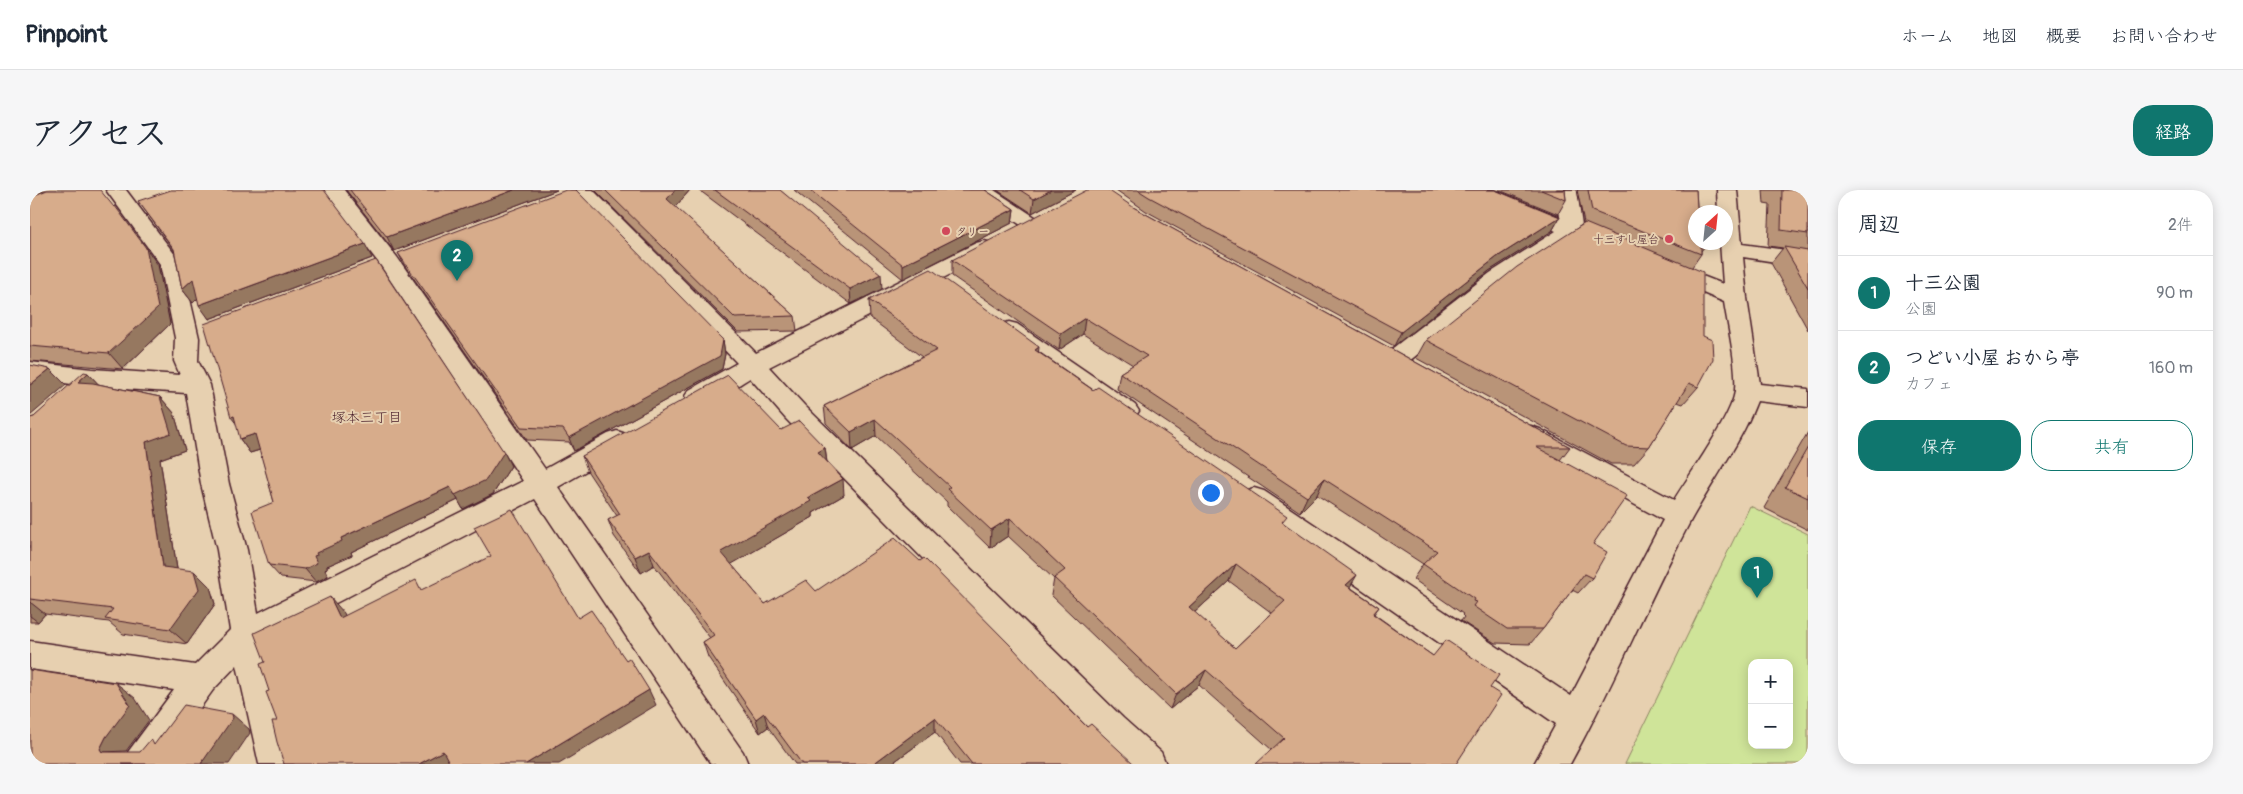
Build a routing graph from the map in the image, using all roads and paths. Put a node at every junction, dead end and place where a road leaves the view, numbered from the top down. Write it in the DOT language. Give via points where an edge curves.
graph roads {
  1 [pos="116,190"];
  2 [pos="333,190"];
  3 [pos="980,190"];
  4 [pos="1476,190"];
  5 [pos="1567,190"];
  6 [pos="1727,190"];
  7 [pos="572,193"];
  8 [pos="1728,205"];
  9 [pos="1572,230"];
  10 [pos="1733,249"];
  11 [pos="1730,250"];
  12 [pos="1625,252"];
  13 [pos="1808,260"];
  14 [pos="1652,263"];
  15 [pos="932,275"];
  16 [pos="956,292"];
  17 [pos="1735,298"];
  18 [pos="988,315"];
  19 [pos="752,365"];
  20 [pos="30,370"];
  21 [pos="1419,374"];
  22 [pos="92,378"];
  23 [pos="196,385"];
  24 [pos="1748,391"];
  25 [pos="71,397"];
  26 [pos="1808,398"];
  27 [pos="676,408"];
  28 [pos="1514,426"];
  29 [pos="1149,427"];
  30 [pos="634,432"];
  31 [pos="1230,483"];
  32 [pos="541,484"];
  33 [pos="1678,516"];
  34 [pos="246,634"];
  35 [pos="30,655"];
  36 [pos="201,680"];
  37 [pos="1576,719"];
  38 [pos="140,764"];
  39 [pos="276,764"];
  40 [pos="731,764"];
  41 [pos="1150,764"];
  42 [pos="1551,764"];
  1 -- 23 [label="street" via="171,264 196,335 186,361"];
  2 -- 32 [label="street" via="389,262"];
  3 -- 15 [label="street" via="1024,227"];
  4 -- 9 [label="street"];
  5 -- 9 [label="street"];
  6 -- 8 [label="street"];
  7 -- 19 [label="street"];
  9 -- 12 [label="street"];
  9 -- 21 [label="street" via="1385,355"];
  10 -- 13 [label="street"];
  11 -- 17 [label="street"];
  14 -- 17 [label="street"];
  15 -- 16 [label="street"];
  15 -- 19 [label="street" via="893,285"];
  17 -- 24 [label="street"];
  18 -- 29 [label="street"];
  19 -- 27 [label="street"];
  19 -- 41 [label="street" via="1111,729"];
  20 -- 22 [label="street"];
  22 -- 23 [label="street"];
  22 -- 25 [label="street"];
  23 -- 34 [label="street" via="215,484 232,550"];
  24 -- 26 [label="street"];
  24 -- 33 [label="street" via="1736,422"];
  28 -- 33 [label="street"];
  30 -- 32 [label="street"];
  31 -- 37 [label="street"];
  32 -- 34 [label="street"];
  32 -- 40 [label="street"];
  33 -- 37 [label="street"];
  34 -- 36 [label="street"];
  34 -- 39 [label="street"];
  35 -- 36 [label="street"];
  36 -- 38 [label="street"];
  37 -- 42 [label="street"];
}
